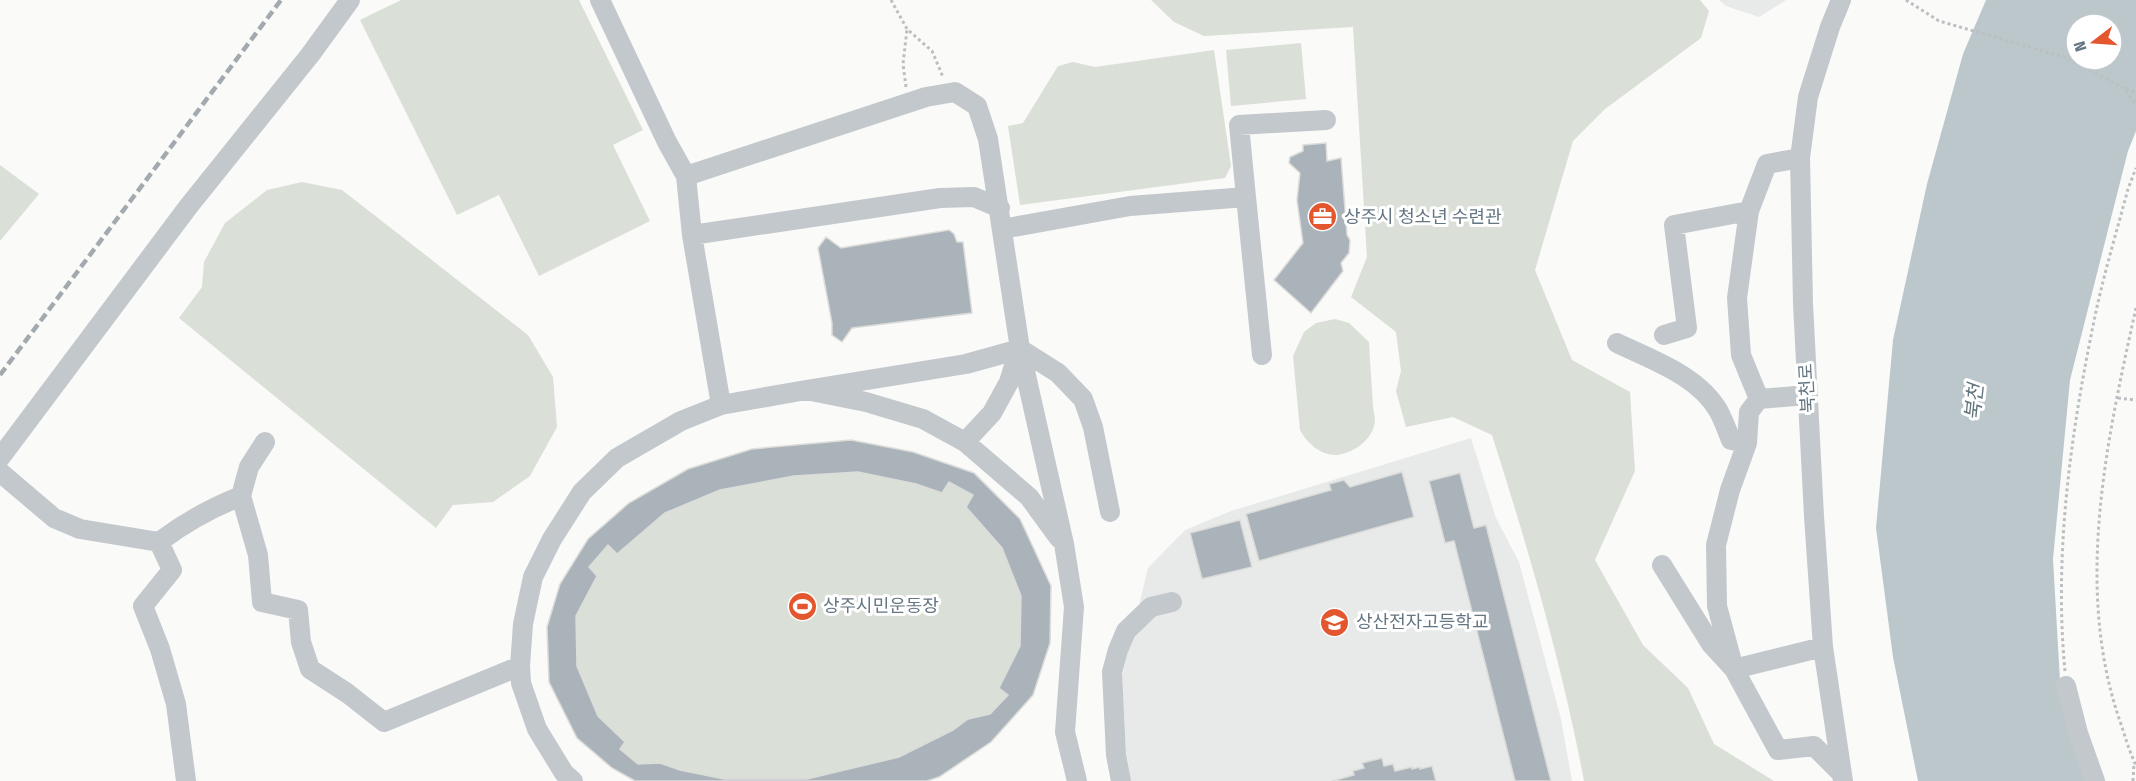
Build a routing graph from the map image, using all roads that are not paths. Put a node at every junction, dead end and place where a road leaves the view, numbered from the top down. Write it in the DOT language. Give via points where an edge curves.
graph roads {
  1 [pos="350,0"];
  2 [pos="600,0"];
  3 [pos="1840,0"];
  4 [pos="1326,120"];
  5 [pos="1800,158"];
  6 [pos="686,176"];
  7 [pos="1246,197"];
  8 [pos="1000,208"];
  9 [pos="1749,211"];
  10 [pos="1002,229"];
  11 [pos="692,235"];
  12 [pos="1664,335"];
  13 [pos="1617,343"];
  14 [pos="1020,349"];
  15 [pos="1262,355"];
  16 [pos="806,390"];
  17 [pos="1807,395"];
  18 [pos="1759,399"];
  19 [pos="721,405"];
  20 [pos="265,442"];
  21 [pos="965,442"];
  22 [pos="1747,444"];
  23 [pos="0,458"];
  24 [pos="0,472"];
  25 [pos="241,496"];
  26 [pos="1110,512"];
  27 [pos="159,542"];
  28 [pos="1064,544"];
  29 [pos="1662,564"];
  30 [pos="1172,602"];
  31 [pos="1823,647"];
  32 [pos="520,666"];
  33 [pos="1734,669"];
  34 [pos="2066,686"];
  35 [pos="1842,777"];
  36 [pos="186,781"];
  37 [pos="573,781"];
  38 [pos="1077,781"];
  39 [pos="1121,781"];
  40 [pos="2095,781"];
  1 -- 23 [label="street"];
  2 -- 6 [label="street"];
  3 -- 5 [label="street, 북천로" via="1809,97"];
  4 -- 7 [label="street" via="1239,125"];
  5 -- 9 [label="street" via="1767,164"];
  5 -- 17 [label="street, 북천로"];
  6 -- 8 [label="street" via="926,97 955,92 977,106 988,139"];
  6 -- 11 [label="street"];
  7 -- 10 [label="street" via="1130,206"];
  7 -- 15 [label="street"];
  8 -- 10 [label="street"];
  8 -- 11 [label="street" via="974,197 940,198"];
  9 -- 12 [label="street" via="1674,225 1688,328"];
  9 -- 18 [label="street" via="1737,298 1741,355"];
  10 -- 14 [label="street"];
  11 -- 19 [label="street"];
  13 -- 22 [label="street" via="1696,384 1718,409 1731,440"];
  14 -- 16 [label="street" via="966,364"];
  14 -- 21 [label="street" via="1009,382 992,413"];
  14 -- 26 [label="street" via="1058,373 1083,399 1093,427"];
  14 -- 28 [label="street"];
  16 -- 19 [label="street"];
  16 -- 21 [label="street" via="923,419"];
  17 -- 18 [label="street"];
  17 -- 31 [label="street, 북천로"];
  18 -- 22 [label="street" via="1749,411"];
  19 -- 32 [label="street" via="681,421 617,458 582,492 533,577 523,624"];
  20 -- 25 [label="street" via="249,467"];
  21 -- 28 [label="street" via="1029,497"];
  22 -- 33 [label="street" via="1716,545 1717,606"];
  24 -- 27 [label="street" via="54,518 80,529"];
  25 -- 27 [label="street" via="218,505"];
  25 -- 32 [label="street" via="258,555 262,602 298,610 301,642 310,669 384,722"];
  27 -- 36 [label="street" via="172,570 143,606 177,704"];
  28 -- 38 [label="street" via="1074,607 1065,732"];
  29 -- 33 [label="street" via="1711,644"];
  30 -- 39 [label="street" via="1151,608 1126,631 1118,650 1112,672"];
  31 -- 33 [label="street"];
  31 -- 35 [label="street, 북천로"];
  32 -- 37 [label="street" via="521,684 537,729"];
  33 -- 35 [label="street" via="1778,750 1814,746"];
  34 -- 40 [label="street"];
}
